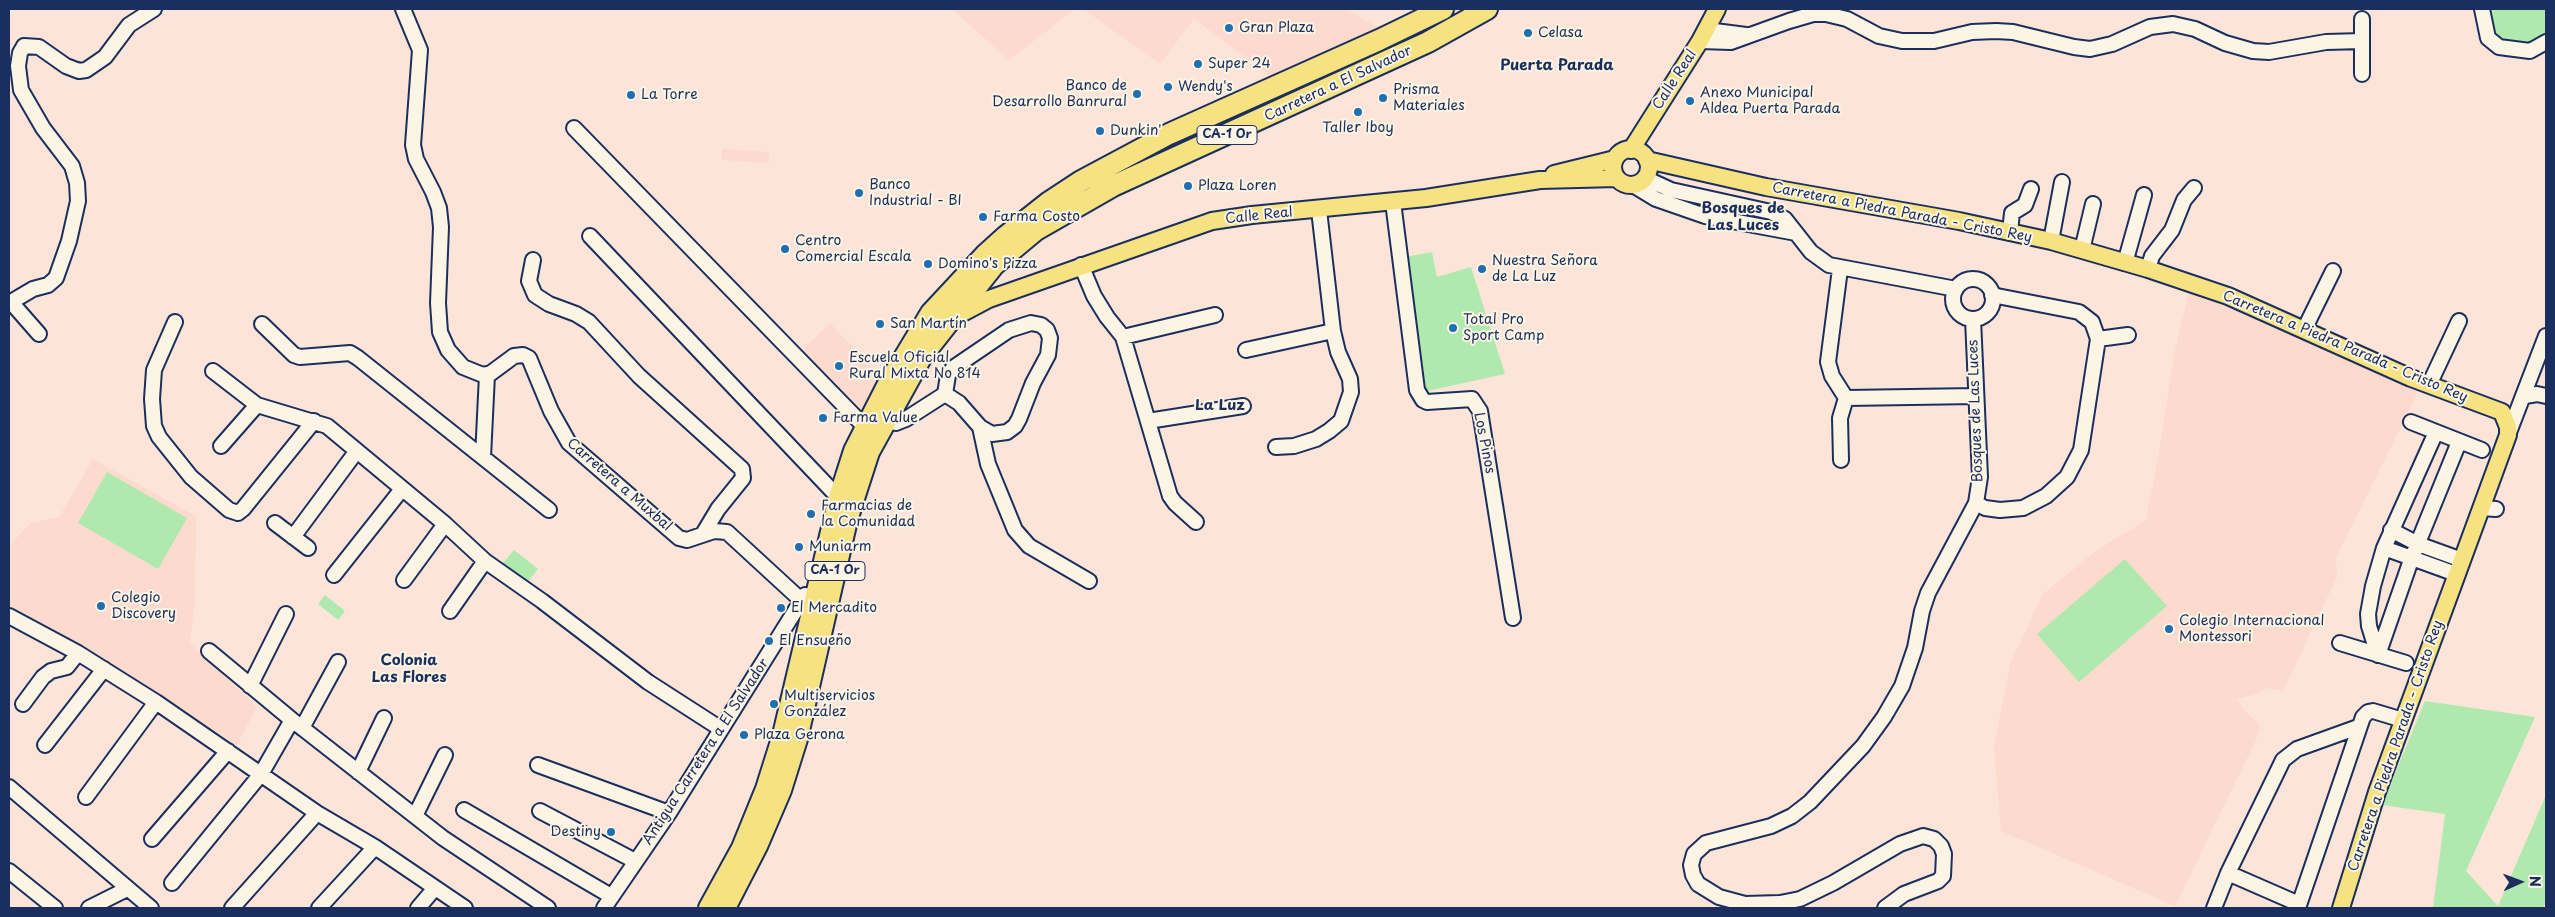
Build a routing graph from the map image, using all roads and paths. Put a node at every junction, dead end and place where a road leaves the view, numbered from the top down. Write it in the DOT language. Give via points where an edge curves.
graph roads {
  1 [pos="154,9"];
  2 [pos="403,9"];
  3 [pos="1443,9"];
  4 [pos="1487,9"];
  5 [pos="1717,9"];
  6 [pos="2482,9"];
  7 [pos="2362,19"];
  8 [pos="1703,35"];
  9 [pos="2362,41"];
  10 [pos="2546,42"];
  11 [pos="2362,74"];
  12 [pos="574,128"];
  13 [pos="1644,129"];
  14 [pos="1631,150"];
  15 [pos="1615,159"];
  16 [pos="1647,171"];
  17 [pos="1617,178"];
  18 [pos="1540,180"];
  19 [pos="2062,182"];
  20 [pos="2031,188"];
  21 [pos="2194,188"];
  22 [pos="2144,195"];
  23 [pos="1393,202"];
  24 [pos="2093,204"];
  25 [pos="1319,210"];
  26 [pos="2010,232"];
  27 [pos="1796,233"];
  28 [pos="590,236"];
  29 [pos="2050,241"];
  30 [pos="2082,250"];
  31 [pos="533,260"];
  32 [pos="2125,263"];
  33 [pos="1081,265"];
  34 [pos="1840,269"];
  35 [pos="2148,270"];
  36 [pos="2333,271"];
  37 [pos="1956,289"];
  38 [pos="985,290"];
  39 [pos="1992,295"];
  40 [pos="1215,315"];
  41 [pos="1973,319"];
  42 [pos="2459,320"];
  43 [pos="175,322"];
  44 [pos="262,324"];
  45 [pos="1333,330"];
  46 [pos="2304,330"];
  47 [pos="39,334"];
  48 [pos="2128,335"];
  49 [pos="1123,336"];
  50 [pos="2546,336"];
  51 [pos="2098,339"];
  52 [pos="1246,350"];
  53 [pos="213,371"];
  54 [pos="487,375"];
  55 [pos="2429,384"];
  56 [pos="945,394"];
  57 [pos="1976,396"];
  58 [pos="2525,396"];
  59 [pos="2546,396"];
  60 [pos="898,397"];
  61 [pos="1846,398"];
  62 [pos="257,405"];
  63 [pos="1243,406"];
  64 [pos="919,409"];
  65 [pos="886,420"];
  66 [pos="314,421"];
  67 [pos="1148,421"];
  68 [pos="2411,422"];
  69 [pos="865,427"];
  70 [pos="980,428"];
  71 [pos="2436,432"];
  72 [pos="2508,435"];
  73 [pos="2459,442"];
  74 [pos="222,446"];
  75 [pos="1276,447"];
  76 [pos="2482,450"];
  77 [pos="356,452"];
  78 [pos="483,457"];
  79 [pos="1841,460"];
  80 [pos="402,489"];
  81 [pos="838,498"];
  82 [pos="1976,503"];
  83 [pos="549,510"];
  84 [pos="1196,522"];
  85 [pos="275,523"];
  86 [pos="446,524"];
  87 [pos="2391,530"];
  88 [pos="702,534"];
  89 [pos="293,537"];
  90 [pos="2418,544"];
  91 [pos="308,548"];
  92 [pos="2384,548"];
  93 [pos="2411,560"];
  94 [pos="484,561"];
  95 [pos="2459,567"];
  96 [pos="334,575"];
  97 [pos="404,580"];
  98 [pos="1089,581"];
  99 [pos="806,608"];
  100 [pos="450,611"];
  101 [pos="286,614"];
  102 [pos="9,616"];
  103 [pos="1513,618"];
  104 [pos="2340,643"];
  105 [pos="209,651"];
  106 [pos="78,653"];
  107 [pos="2378,655"];
  108 [pos="338,662"];
  109 [pos="2406,663"];
  110 [pos="104,669"];
  111 [pos="250,686"];
  112 [pos="156,702"];
  113 [pos="23,704"];
  114 [pos="384,718"];
  115 [pos="2403,720"];
  116 [pos="297,724"];
  117 [pos="2358,727"];
  118 [pos="722,729"];
  119 [pos="45,746"];
  120 [pos="228,751"];
  121 [pos="445,755"];
  122 [pos="538,765"];
  123 [pos="358,772"];
  124 [pos="261,774"];
  125 [pos="9,787"];
  126 [pos="86,797"];
  127 [pos="464,810"];
  128 [pos="540,811"];
  129 [pos="317,813"];
  130 [pos="669,813"];
  131 [pos="415,816"];
  132 [pos="152,839"];
  133 [pos="374,847"];
  134 [pos="635,861"];
  135 [pos="9,871"];
  136 [pos="2228,873"];
  137 [pos="172,883"];
  138 [pos="435,888"];
  139 [pos="127,889"];
  140 [pos="608,902"];
  141 [pos="2298,906"];
  142 [pos="55,908"];
  143 [pos="89,908"];
  144 [pos="151,908"];
  145 [pos="232,908"];
  146 [pos="319,908"];
  147 [pos="418,908"];
  148 [pos="466,908"];
  149 [pos="548,908"];
  150 [pos="709,908"];
  151 [pos="725,908"];
  152 [pos="1885,908"];
  153 [pos="2214,908"];
  154 [pos="2341,908"];
  1 -- 47 [label="street" via="129,25 99,63 79,70 66,66 39,47 24,46 20,53 18,66 22,90 43,128 72,166 77,183 78,201 70,241 56,278 11,302"];
  2 -- 54 [label="street" via="420,50 413,145 416,159 439,208 440,332 448,350 463,367"];
  3 -- 69 [label="highway, Carretera a El Salvador / CA-1 Or" via="1138,149 1049,202 985,255 931,313"];
  4 -- 38 [label="highway, Carretera a El Salvador / CA-1 Or" via="1428,42 1113,186 1036,230 994,265"];
  5 -- 8 [label="main road, Calle Real"];
  6 -- 10 [label="street" via="2488,38 2499,47 2530,51"];
  7 -- 9 [label="street"];
  8 -- 9 [label="street" via="1721,43 1801,17 1826,14 1846,19 1879,36 1902,41 1934,42 1972,32 1996,31 2090,48 2112,44 2150,27 2174,24 2253,51 2270,52 2326,42"];
  8 -- 13 [label="main road, Calle Real"];
  9 -- 11 [label="street"];
  12 -- 69 [label="street"];
  13 -- 14 [label="main road, Calle Real"];
  13 -- 16 [label="main road" via="1642,145 1649,154"];
  14 -- 15 [label="main road" via="1622,152"];
  14 -- 16 [label="main road" via="1640,152"];
  15 -- 17 [label="main road" via="1613,169"];
  15 -- 18 [label="main road, Calle Real"];
  16 -- 17 [label="main road" via="1624,184"];
  16 -- 26 [label="main road, Carretera a Piedra Parada - Cristo Rey" via="1704,173"];
  16 -- 27 [label="street" via="1671,190 1771,212 1784,219"];
  16 -- 27 [label="street" via="1656,199 1704,216"];
  17 -- 18 [label="main road, Calle Real"];
  18 -- 23 [label="main road, Calle Real"];
  19 -- 29 [label="street"];
  20 -- 26 [label="street" via="2025,204 2012,213"];
  21 -- 35 [label="street" via="2184,200 2172,230 2152,256"];
  22 -- 32 [label="street"];
  23 -- 25 [label="main road, Calle Real"];
  23 -- 103 [label="street, Los Pinos" via="1417,390 1428,402 1472,399 1480,411"];
  24 -- 30 [label="street"];
  25 -- 33 [label="main road, Calle Real" via="1212,221"];
  25 -- 45 [label="street"];
  26 -- 29 [label="main road, Carretera a Piedra Parada - Cristo Rey"];
  27 -- 34 [label="street" via="1820,260"];
  28 -- 81 [label="street"];
  29 -- 30 [label="main road, Carretera a Piedra Parada - Cristo Rey"];
  30 -- 32 [label="main road, Carretera a Piedra Parada - Cristo Rey"];
  31 -- 88 [label="street" via="529,281 535,295 588,322 639,376 742,469 743,478"];
  32 -- 35 [label="main road, Carretera a Piedra Parada - Cristo Rey"];
  33 -- 38 [label="main road, Calle Real"];
  33 -- 49 [label="street" via="1106,317"];
  34 -- 37 [label="street"];
  34 -- 61 [label="street" via="1828,362 1832,376"];
  35 -- 46 [label="main road, Carretera a Piedra Parada - Cristo Rey" via="2228,296"];
  36 -- 46 [label="street"];
  37 -- 39 [label="street" via="1964,281 1976,279 1987,284"];
  37 -- 41 [label="street" via="1953,296 1956,309 1966,318"];
  38 -- 60 [label="highway, Carretera a El Salvador / CA-1 Or" via="939,332"];
  39 -- 41 [label="street" via="1986,314"];
  39 -- 51 [label="street" via="2079,312 2092,322"];
  40 -- 49 [label="street"];
  41 -- 57 [label="street, Bosques de Las Luces"];
  42 -- 55 [label="street"];
  43 -- 66 [label="street" via="154,370 154,426 191,477 228,510 238,513 247,505"];
  44 -- 78 [label="street" via="294,355 350,354 358,358"];
  45 -- 52 [label="street"];
  45 -- 75 [label="street" via="1350,386 1341,422 1316,439 1294,446"];
  46 -- 55 [label="main road, Carretera a Piedra Parada - Cristo Rey"];
  48 -- 51 [label="street"];
  49 -- 67 [label="street"];
  50 -- 58 [label="street"];
  51 -- 82 [label="street" via="2081,450 2067,477 2046,496 2023,508 2000,510"];
  53 -- 62 [label="street"];
  54 -- 78 [label="street"];
  54 -- 88 [label="street, Carretera a Muxbal" via="514,356 529,358 569,444 679,538 687,540"];
  55 -- 72 [label="main road, Carretera a Piedra Parada - Cristo Rey" via="2502,412"];
  56 -- 64 [label="street"];
  56 -- 70 [label="street" via="959,403"];
  56 -- 70 [label="street" via="948,375 953,368 1009,330 1032,323 1047,330 1050,338 1048,355 1015,426 992,434"];
  57 -- 61 [label="street"];
  57 -- 82 [label="street, Bosques de Las Luces" via="1980,476"];
  58 -- 59 [label="street"];
  58 -- 72 [label="street"];
  60 -- 64 [label="street"];
  60 -- 65 [label="highway, Carretera a El Salvador / CA-1 Or"];
  61 -- 79 [label="street" via="1840,418"];
  62 -- 66 [label="street"];
  62 -- 74 [label="street"];
  63 -- 67 [label="street"];
  64 -- 65 [label="street" via="896,423"];
  65 -- 151 [label="highway, Carretera a El Salvador / CA-1 Or" via="869,452 847,520 781,790"];
  66 -- 77 [label="street" via="327,426"];
  67 -- 84 [label="street" via="1170,496"];
  68 -- 71 [label="street"];
  69 -- 81 [label="highway, Carretera a El Salvador / CA-1 Or"];
  70 -- 98 [label="street" via="988,464 1015,530 1029,546"];
  71 -- 73 [label="street"];
  71 -- 87 [label="street"];
  72 -- 95 [label="main road, Carretera a Piedra Parada - Cristo Rey" via="2489,509"];
  73 -- 76 [label="street"];
  73 -- 90 [label="street"];
  77 -- 80 [label="street"];
  77 -- 89 [label="street"];
  78 -- 83 [label="street"];
  80 -- 86 [label="street"];
  80 -- 96 [label="street"];
  81 -- 99 [label="highway, Carretera a El Salvador / CA-1 Or" via="821,568"];
  82 -- 152 [label="street, Bosques de Las Luces" via="1928,593 1902,686 1863,746 1810,802 1792,816 1761,830 1706,843 1692,859 1695,880 1719,897 1745,904 1780,903 1800,899 1833,883 1900,844 1923,836 1934,839 1944,854 1943,876 1904,894"];
  85 -- 89 [label="street"];
  86 -- 94 [label="street"];
  86 -- 97 [label="street"];
  87 -- 90 [label="street"];
  87 -- 92 [label="street"];
  88 -- 99 [label="street, Carretera a Muxbal" via="719,530 727,532"];
  89 -- 91 [label="street"];
  90 -- 93 [label="street"];
  90 -- 95 [label="street"];
  92 -- 93 [label="street"];
  92 -- 107 [label="street" via="2368,614"];
  93 -- 95 [label="street"];
  93 -- 107 [label="street"];
  94 -- 100 [label="street"];
  94 -- 118 [label="street" via="648,682"];
  95 -- 115 [label="main road, Carretera a Piedra Parada - Cristo Rey"];
  99 -- 118 [label="street, Antigua Carretera a El Salvador"];
  99 -- 150 [label="highway, Carretera a El Salvador / CA-1 Or" via="782,735 766,789 742,848"];
  101 -- 111 [label="street"];
  102 -- 106 [label="street"];
  104 -- 107 [label="street"];
  105 -- 111 [label="street"];
  106 -- 110 [label="street"];
  106 -- 113 [label="street" via="67,667 51,671 43,678"];
  107 -- 109 [label="street"];
  108 -- 116 [label="street"];
  110 -- 112 [label="street"];
  110 -- 119 [label="street"];
  111 -- 116 [label="street"];
  112 -- 120 [label="street"];
  112 -- 126 [label="street"];
  114 -- 123 [label="street"];
  115 -- 117 [label="street" via="2368,712"];
  115 -- 154 [label="main road, Carretera a Piedra Parada - Cristo Rey"];
  116 -- 123 [label="street"];
  116 -- 124 [label="street"];
  117 -- 136 [label="street" via="2297,749 2283,760"];
  117 -- 141 [label="street"];
  118 -- 130 [label="street, Antigua Carretera a El Salvador"];
  120 -- 124 [label="street"];
  120 -- 132 [label="street"];
  121 -- 131 [label="street"];
  122 -- 130 [label="street"];
  123 -- 131 [label="street"];
  124 -- 129 [label="street"];
  124 -- 137 [label="street"];
  125 -- 139 [label="street"];
  127 -- 140 [label="street"];
  128 -- 134 [label="street"];
  129 -- 133 [label="street"];
  129 -- 145 [label="street"];
  130 -- 134 [label="street, Antigua Carretera a El Salvador"];
  131 -- 149 [label="street" via="468,856"];
  133 -- 138 [label="street"];
  133 -- 146 [label="street"];
  134 -- 140 [label="street, Antigua Carretera a El Salvador"];
  135 -- 142 [label="street"];
  136 -- 141 [label="street"];
  136 -- 153 [label="street"];
  138 -- 147 [label="street"];
  138 -- 148 [label="street"];
  139 -- 143 [label="street"];
  139 -- 144 [label="street"];
}
